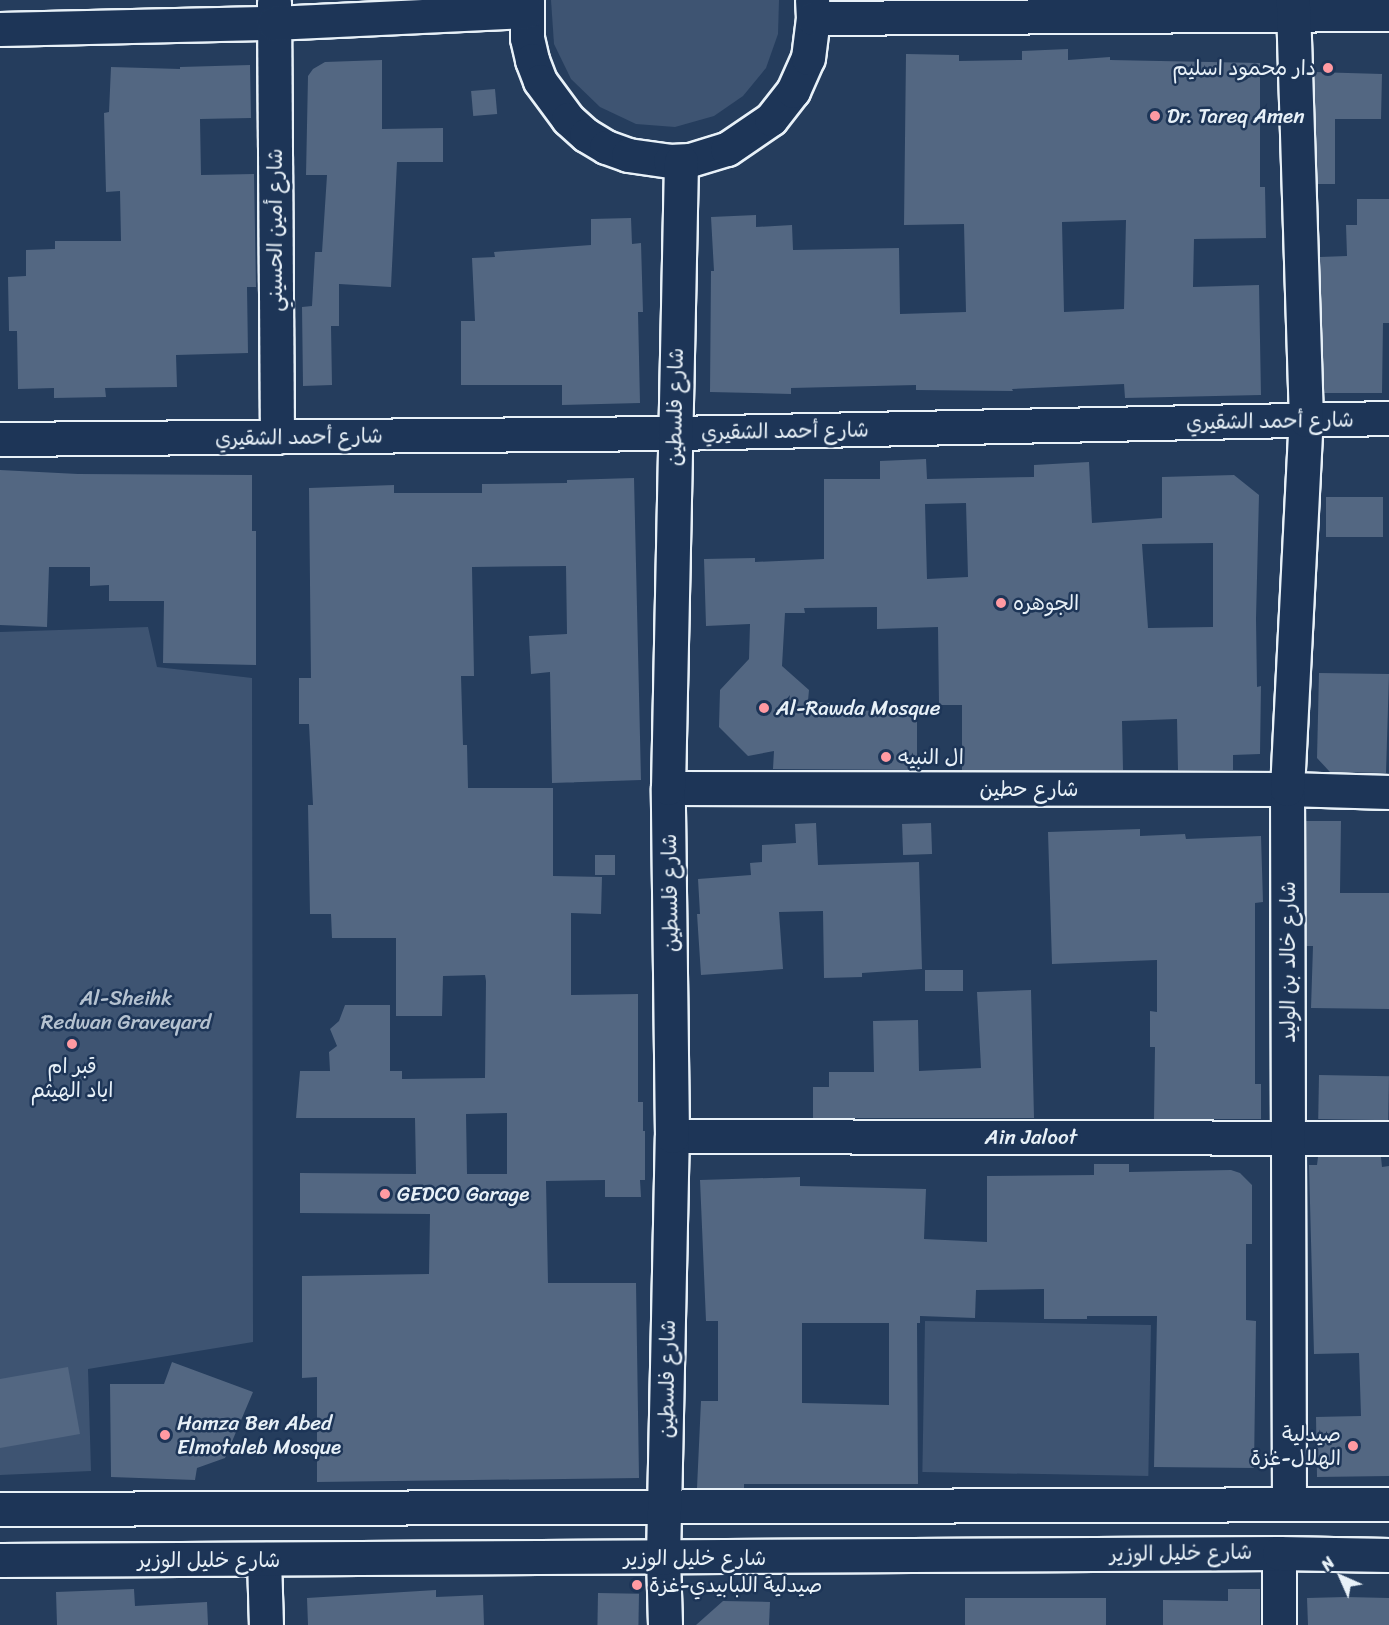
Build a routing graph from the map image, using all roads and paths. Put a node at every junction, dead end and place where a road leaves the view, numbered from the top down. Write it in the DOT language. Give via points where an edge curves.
graph roads {
  1 [pos="527,5"];
  2 [pos="1293,7"];
  3 [pos="813,9"];
  4 [pos="274,12"];
  5 [pos="1389,14"];
  6 [pos="0,29"];
  7 [pos="681,161"];
  8 [pos="1389,418"];
  9 [pos="1306,420"];
  10 [pos="674,434"];
  11 [pos="277,437"];
  12 [pos="0,439"];
  13 [pos="668,788"];
  14 [pos="1287,789"];
  15 [pos="1389,792"];
  16 [pos="672,1136"];
  17 [pos="1289,1137"];
  18 [pos="1389,1138"];
  19 [pos="1289,1504"];
  20 [pos="1389,1504"];
  21 [pos="664,1506"];
  22 [pos="0,1509"];
  23 [pos="1279,1553"];
  24 [pos="1389,1555"];
  25 [pos="663,1558"];
  26 [pos="264,1559"];
  27 [pos="0,1560"];
  28 [pos="266,1625"];
  29 [pos="665,1625"];
  30 [pos="1280,1625"];
  1 -- 4 [label="street"];
  1 -- 7 [label="street" via="527,38 540,81 568,119 586,135 628,155"];
  2 -- 3 [label="street"];
  2 -- 5 [label="street"];
  2 -- 9 [label="street, شارع خالد بن الوليد"];
  3 -- 7 [label="street" via="808,58 793,91 771,119 727,149"];
  4 -- 6 [label="street"];
  4 -- 11 [label="street, شارع أمين الحسيني"];
  7 -- 10 [label="street, شارع فلسطين"];
  8 -- 9 [label="street, شارع أحمد الشقيري"];
  9 -- 10 [label="street, شارع أحمد الشقيري"];
  9 -- 14 [label="street, شارع خالد بن الوليد"];
  10 -- 11 [label="street, شارع أحمد الشقيري"];
  10 -- 13 [label="street, شارع فلسطين"];
  11 -- 12 [label="street, شارع أحمد الشقيري"];
  13 -- 14 [label="street, شارع حطين"];
  13 -- 16 [label="street, شارع فلسطين"];
  14 -- 15 [label="street, شارع حطين"];
  14 -- 17 [label="street, شارع خالد بن الوليد"];
  16 -- 17 [label="street, Ain Jaloot"];
  16 -- 21 [label="street, شارع فلسطين"];
  17 -- 18 [label="street, Ain Jaloot"];
  17 -- 19 [label="street, شارع خالد بن الوليد"];
  19 -- 20 [label="street"];
  19 -- 21 [label="street"];
  21 -- 22 [label="street"];
  21 -- 25 [label="street, شارع فلسطين"];
  23 -- 24 [label="street, شارع خليل الوزير"];
  23 -- 25 [label="street, شارع خليل الوزير"];
  23 -- 30 [label="street"];
  25 -- 26 [label="street, شارع خليل الوزير"];
  25 -- 29 [label="street, شارع فلسطين"];
  26 -- 27 [label="street, شارع خليل الوزير"];
  26 -- 28 [label="street"];
}
